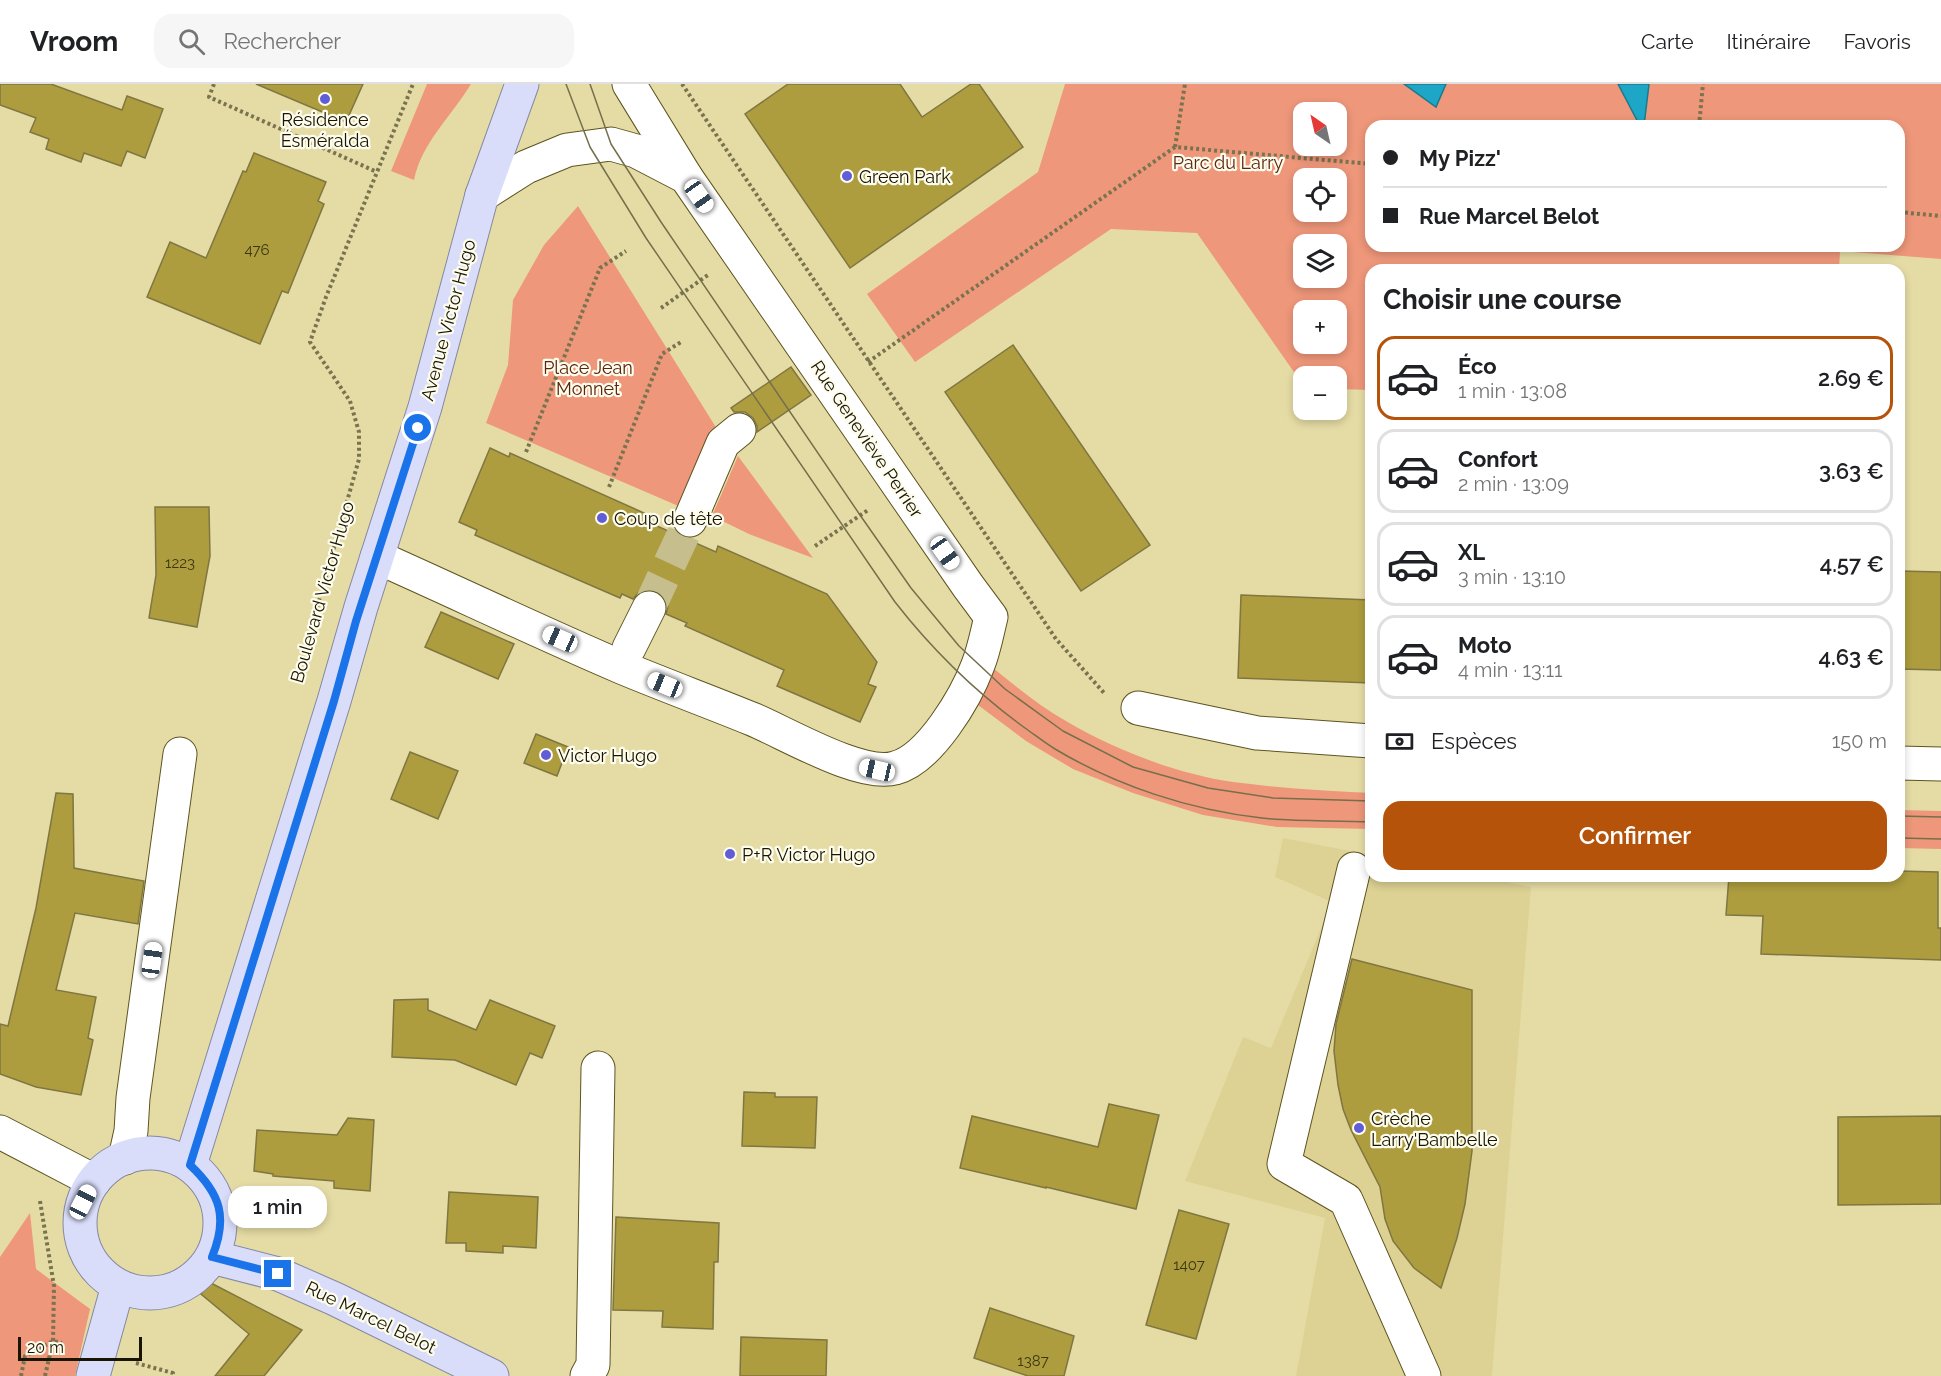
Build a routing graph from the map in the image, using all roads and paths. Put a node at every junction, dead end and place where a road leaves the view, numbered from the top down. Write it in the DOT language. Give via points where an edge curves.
graph roads {
  1 [pos="214,84"];
  2 [pos="413,84"];
  3 [pos="522,84"];
  4 [pos="629,84"];
  5 [pos="682,84"];
  6 [pos="1185,84"];
  7 [pos="1703,84"];
  8 [pos="1700,120"];
  9 [pos="1175,147"];
  10 [pos="1365,163"];
  11 [pos="377,172"];
  12 [pos="686,177"];
  13 [pos="482,195"];
  14 [pos="1905,213"];
  15 [pos="1941,216"];
  16 [pos="626,251"];
  17 [pos="713,271"];
  18 [pos="661,308"];
  19 [pos="681,342"];
  20 [pos="869,362"];
  21 [pos="740,430"];
  22 [pos="526,452"];
  23 [pos="609,487"];
  24 [pos="874,506"];
  25 [pos="690,520"];
  26 [pos="815,546"];
  27 [pos="377,557"];
  28 [pos="649,608"];
  29 [pos="629,648"];
  30 [pos="294,689"];
  31 [pos="1123,704"];
  32 [pos="1365,741"];
  33 [pos="180,754"];
  34 [pos="1905,763"];
  35 [pos="1941,764"];
  36 [pos="1354,869"];
  37 [pos="598,1068"];
  38 [pos="0,1132"];
  39 [pos="125,1158"];
  40 [pos="190,1165"];
  41 [pos="94,1181"];
  42 [pos="40,1201"];
  43 [pos="212,1257"];
  44 [pos="118,1286"];
  45 [pos="53,1341"];
  46 [pos="96,1365"];
  47 [pos="21,1376"];
  48 [pos="45,1376"];
  49 [pos="492,1376"];
  50 [pos="587,1376"];
  51 [pos="1424,1376"];
  1 -- 11 [label="path" via="209,97"];
  2 -- 11 [label="path, Boulevard Victor Hugo"];
  3 -- 13 [label="main road, Avenue Victor Hugo"];
  4 -- 12 [label="street, Rue Geneviève Perrier"];
  5 -- 20 [label="path"];
  6 -- 9 [label="path"];
  7 -- 8 [label="path"];
  9 -- 10 [label="path"];
  9 -- 20 [label="path"];
  11 -- 30 [label="path, Boulevard Victor Hugo" via="310,342 350,400 359,432 359,459"];
  12 -- 13 [label="street, Rue Geneviève Perrier" via="636,151 611,144 567,150 526,167"];
  12 -- 27 [label="street, Rue Geneviève Perrier" via="991,617 979,664 939,735 915,759 894,769 877,770 852,764 621,667"];
  13 -- 27 [label="main road, Avenue Victor Hugo" via="425,407"];
  14 -- 15 [label="path"];
  16 -- 22 [label="path" via="600,268"];
  17 -- 18 [label="path"];
  19 -- 23 [label="path" via="662,354"];
  20 -- 31 [label="path" via="1056,639"];
  21 -- 25 [label="street" via="723,443"];
  24 -- 26 [label="path"];
  27 -- 40 [label="main road"];
  28 -- 29 [label="street"];
  31 -- 32 [label="street" via="1257,733"];
  33 -- 39 [label="street"];
  34 -- 35 [label="street"];
  36 -- 51 [label="street" via="1284,1164 1346,1200"];
  37 -- 50 [label="street" via="593,1365"];
  38 -- 41 [label="street"];
  39 -- 40 [label="main road" via="147,1153 170,1156"];
  39 -- 41 [label="main road"];
  40 -- 43 [label="main road" via="216,1197 221,1217 220,1238"];
  41 -- 44 [label="main road" via="83,1202 80,1227 86,1251 98,1271"];
  42 -- 45 [label="path" via="54,1286"];
  43 -- 44 [label="main road" via="199,1274 181,1287 160,1293 138,1293"];
  43 -- 49 [label="main road, Rue Marcel Belot" via="278,1274"];
  44 -- 46 [label="main road"];
  45 -- 46 [label="path"];
  45 -- 47 [label="path" via="25,1356"];
  45 -- 48 [label="path"];
}
